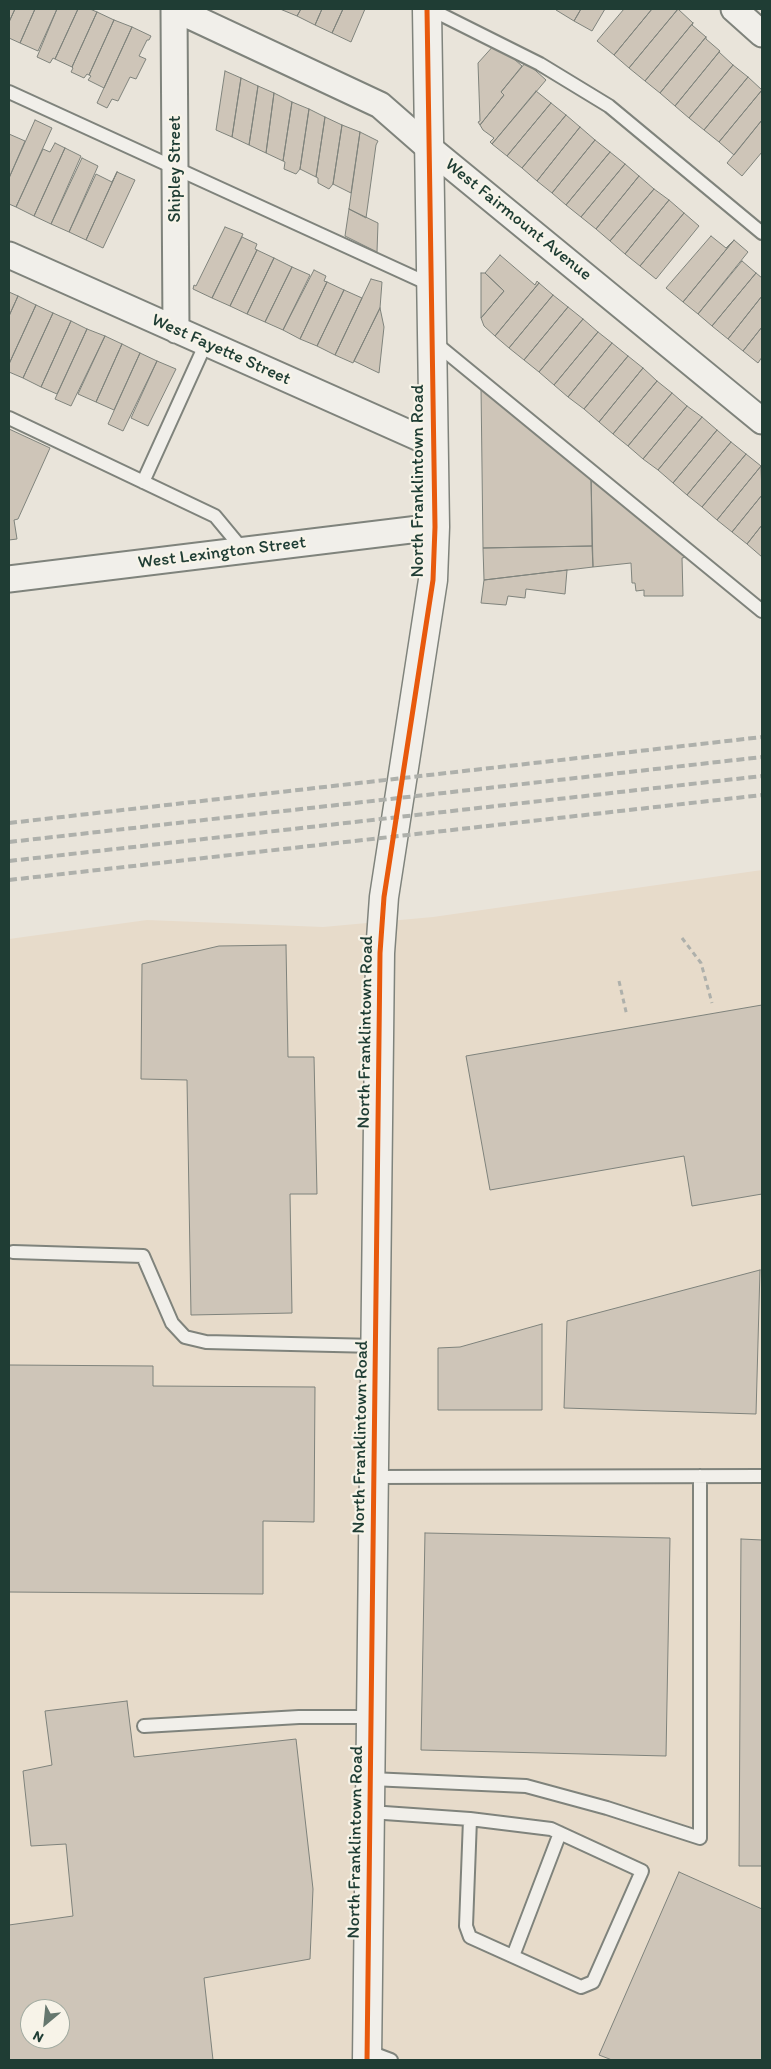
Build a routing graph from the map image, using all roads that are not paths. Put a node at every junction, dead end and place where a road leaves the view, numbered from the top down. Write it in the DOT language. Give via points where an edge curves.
graph roads {
  1 [pos="175,9"];
  2 [pos="429,9"];
  3 [pos="734,9"];
  4 [pos="762,34"];
  5 [pos="9,92"];
  6 [pos="428,147"];
  7 [pos="176,168"];
  8 [pos="762,233"];
  9 [pos="9,255"];
  10 [pos="430,285"];
  11 [pos="176,330"];
  12 [pos="432,340"];
  13 [pos="206,343"];
  14 [pos="9,418"];
  15 [pos="762,421"];
  16 [pos="433,444"];
  17 [pos="143,482"];
  18 [pos="435,527"];
  19 [pos="244,551"];
  20 [pos="9,579"];
  21 [pos="762,611"];
  22 [pos="13,1252"];
  23 [pos="376,1346"];
  24 [pos="700,1476"];
  25 [pos="762,1476"];
  26 [pos="374,1477"];
  27 [pos="371,1717"];
  28 [pos="144,1726"];
  29 [pos="371,1778"];
  30 [pos="370,1812"];
  31 [pos="470,1819"];
  32 [pos="560,1833"];
  33 [pos="512,1956"];
  34 [pos="375,2057"];
  1 -- 6 [label="street, West Fairmount Avenue" via="380,105"];
  1 -- 7 [label="street, Shipley Street"];
  2 -- 6 [label="street, North Franklintown Road"];
  2 -- 8 [label="lane" via="540,64 609,106"];
  3 -- 4 [label="street"];
  5 -- 7 [label="lane"];
  6 -- 10 [label="street, North Franklintown Road"];
  6 -- 15 [label="street, West Fairmount Avenue"];
  7 -- 10 [label="lane"];
  7 -- 11 [label="street, Shipley Street"];
  9 -- 11 [label="street, West Fayette Street"];
  10 -- 12 [label="street, North Franklintown Road"];
  11 -- 13 [label="street, West Fayette Street"];
  12 -- 16 [label="street, North Franklintown Road"];
  12 -- 21 [label="lane"];
  13 -- 16 [label="street, West Fayette Street"];
  13 -- 17 [label="lane"];
  14 -- 17 [label="lane"];
  16 -- 18 [label="street, North Franklintown Road"];
  17 -- 19 [label="lane" via="215,516"];
  18 -- 19 [label="street, West Lexington Street"];
  18 -- 23 [label="street, North Franklintown Road" via="433,580 384,897 378,997"];
  19 -- 20 [label="street, West Lexington Street"];
  22 -- 23 [label="lane" via="143,1256 172,1323 185,1337 206,1342"];
  23 -- 26 [label="street, North Franklintown Road"];
  24 -- 25 [label="lane"];
  24 -- 26 [label="lane"];
  24 -- 29 [label="lane" via="700,1838 526,1786"];
  26 -- 27 [label="street, North Franklintown Road"];
  27 -- 28 [label="lane" via="299,1717"];
  27 -- 29 [label="street, North Franklintown Road"];
  29 -- 30 [label="street, North Franklintown Road"];
  30 -- 31 [label="lane"];
  30 -- 34 [label="street, North Franklintown Road"];
  31 -- 32 [label="lane" via="552,1829"];
  31 -- 33 [label="lane" via="466,1926 470,1937"];
  32 -- 33 [label="lane"];
  32 -- 33 [label="lane" via="642,1871 593,1982 581,1986"];
}
